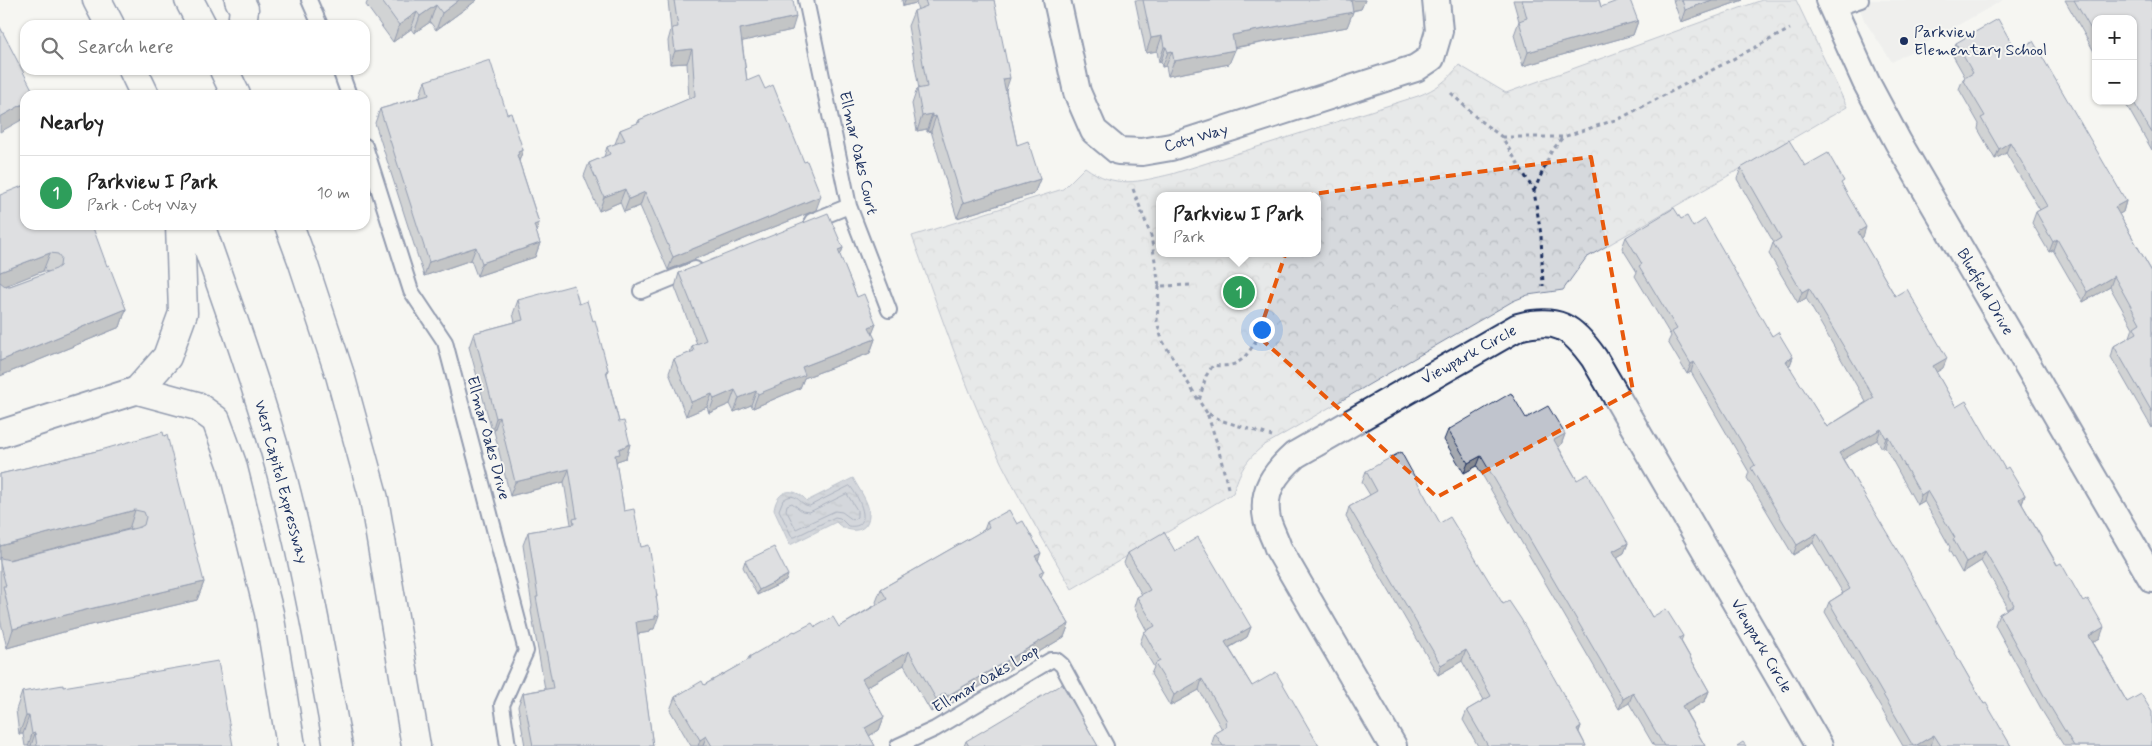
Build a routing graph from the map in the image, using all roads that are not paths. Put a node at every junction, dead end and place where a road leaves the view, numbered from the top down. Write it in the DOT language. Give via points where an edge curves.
graph roads {
  1 [pos="97,0"];
  2 [pos="189,0"];
  3 [pos="239,0"];
  4 [pos="309,0"];
  5 [pos="806,0"];
  6 [pos="1057,0"];
  7 [pos="1436,0"];
  8 [pos="1861,0"];
  9 [pos="1830,5"];
  10 [pos="107,20"];
  11 [pos="199,20"];
  12 [pos="243,20"];
  13 [pos="318,20"];
  14 [pos="135,75"];
  15 [pos="228,75"];
  16 [pos="342,75"];
  17 [pos="236,86"];
  18 [pos="143,90"];
  19 [pos="347,90"];
  20 [pos="370,162"];
  21 [pos="848,206"];
  22 [pos="803,224"];
  23 [pos="180,230"];
  24 [pos="202,230"];
  25 [pos="290,230"];
  26 [pos="704,265"];
  27 [pos="641,291"];
  28 [pos="889,310"];
  29 [pos="138,390"];
  30 [pos="0,434"];
  31 [pos="2152,579"];
  32 [pos="290,746"];
  33 [pos="338,746"];
  34 [pos="416,746"];
  35 [pos="508,746"];
  36 [pos="898,746"];
  37 [pos="1106,746"];
  38 [pos="1393,746"];
  39 [pos="1819,746"];
  1 -- 10 [label="highway"];
  2 -- 11 [label="highway"];
  3 -- 12 [label="highway" via="244,9"];
  4 -- 13 [label="lane"];
  5 -- 21 [label="lane, Ellmar Oaks Court"];
  6 -- 7 [label="street, Coty Way" via="1077,92 1094,131 1118,151 1142,152 1171,147 1416,68 1430,58 1439,31"];
  8 -- 9 [label="lane"];
  9 -- 31 [label="street, Bluefield Drive" via="1898,142"];
  14 -- 18 [label="highway"];
  15 -- 17 [label="highway"];
  16 -- 19 [label="lane"];
  20 -- 35 [label="lane, Ellmar Oaks Drive" via="411,291 445,342 526,651 502,705"];
  21 -- 22 [label="lane"];
  21 -- 28 [label="lane, Ellmar Oaks Court"];
  23 -- 29 [label="highway" via="183,313 167,357"];
  24 -- 33 [label="highway, West Capitol Expressway" via="246,352 281,473 310,596"];
  25 -- 34 [label="highway" via="340,375 374,500"];
  26 -- 27 [label="lane"];
  29 -- 30 [label="street"];
  29 -- 32 [label="highway" via="197,406 216,420 232,464 268,612"];
  36 -- 37 [label="lane, Ellmar Oaks Loop" via="935,729 1056,660 1062,665"];
  38 -- 39 [label="street, Viewpark Circle" via="1278,548 1266,518 1267,491 1276,471 1295,454 1518,327 1547,322 1561,326 1580,338 1594,358"];
}
